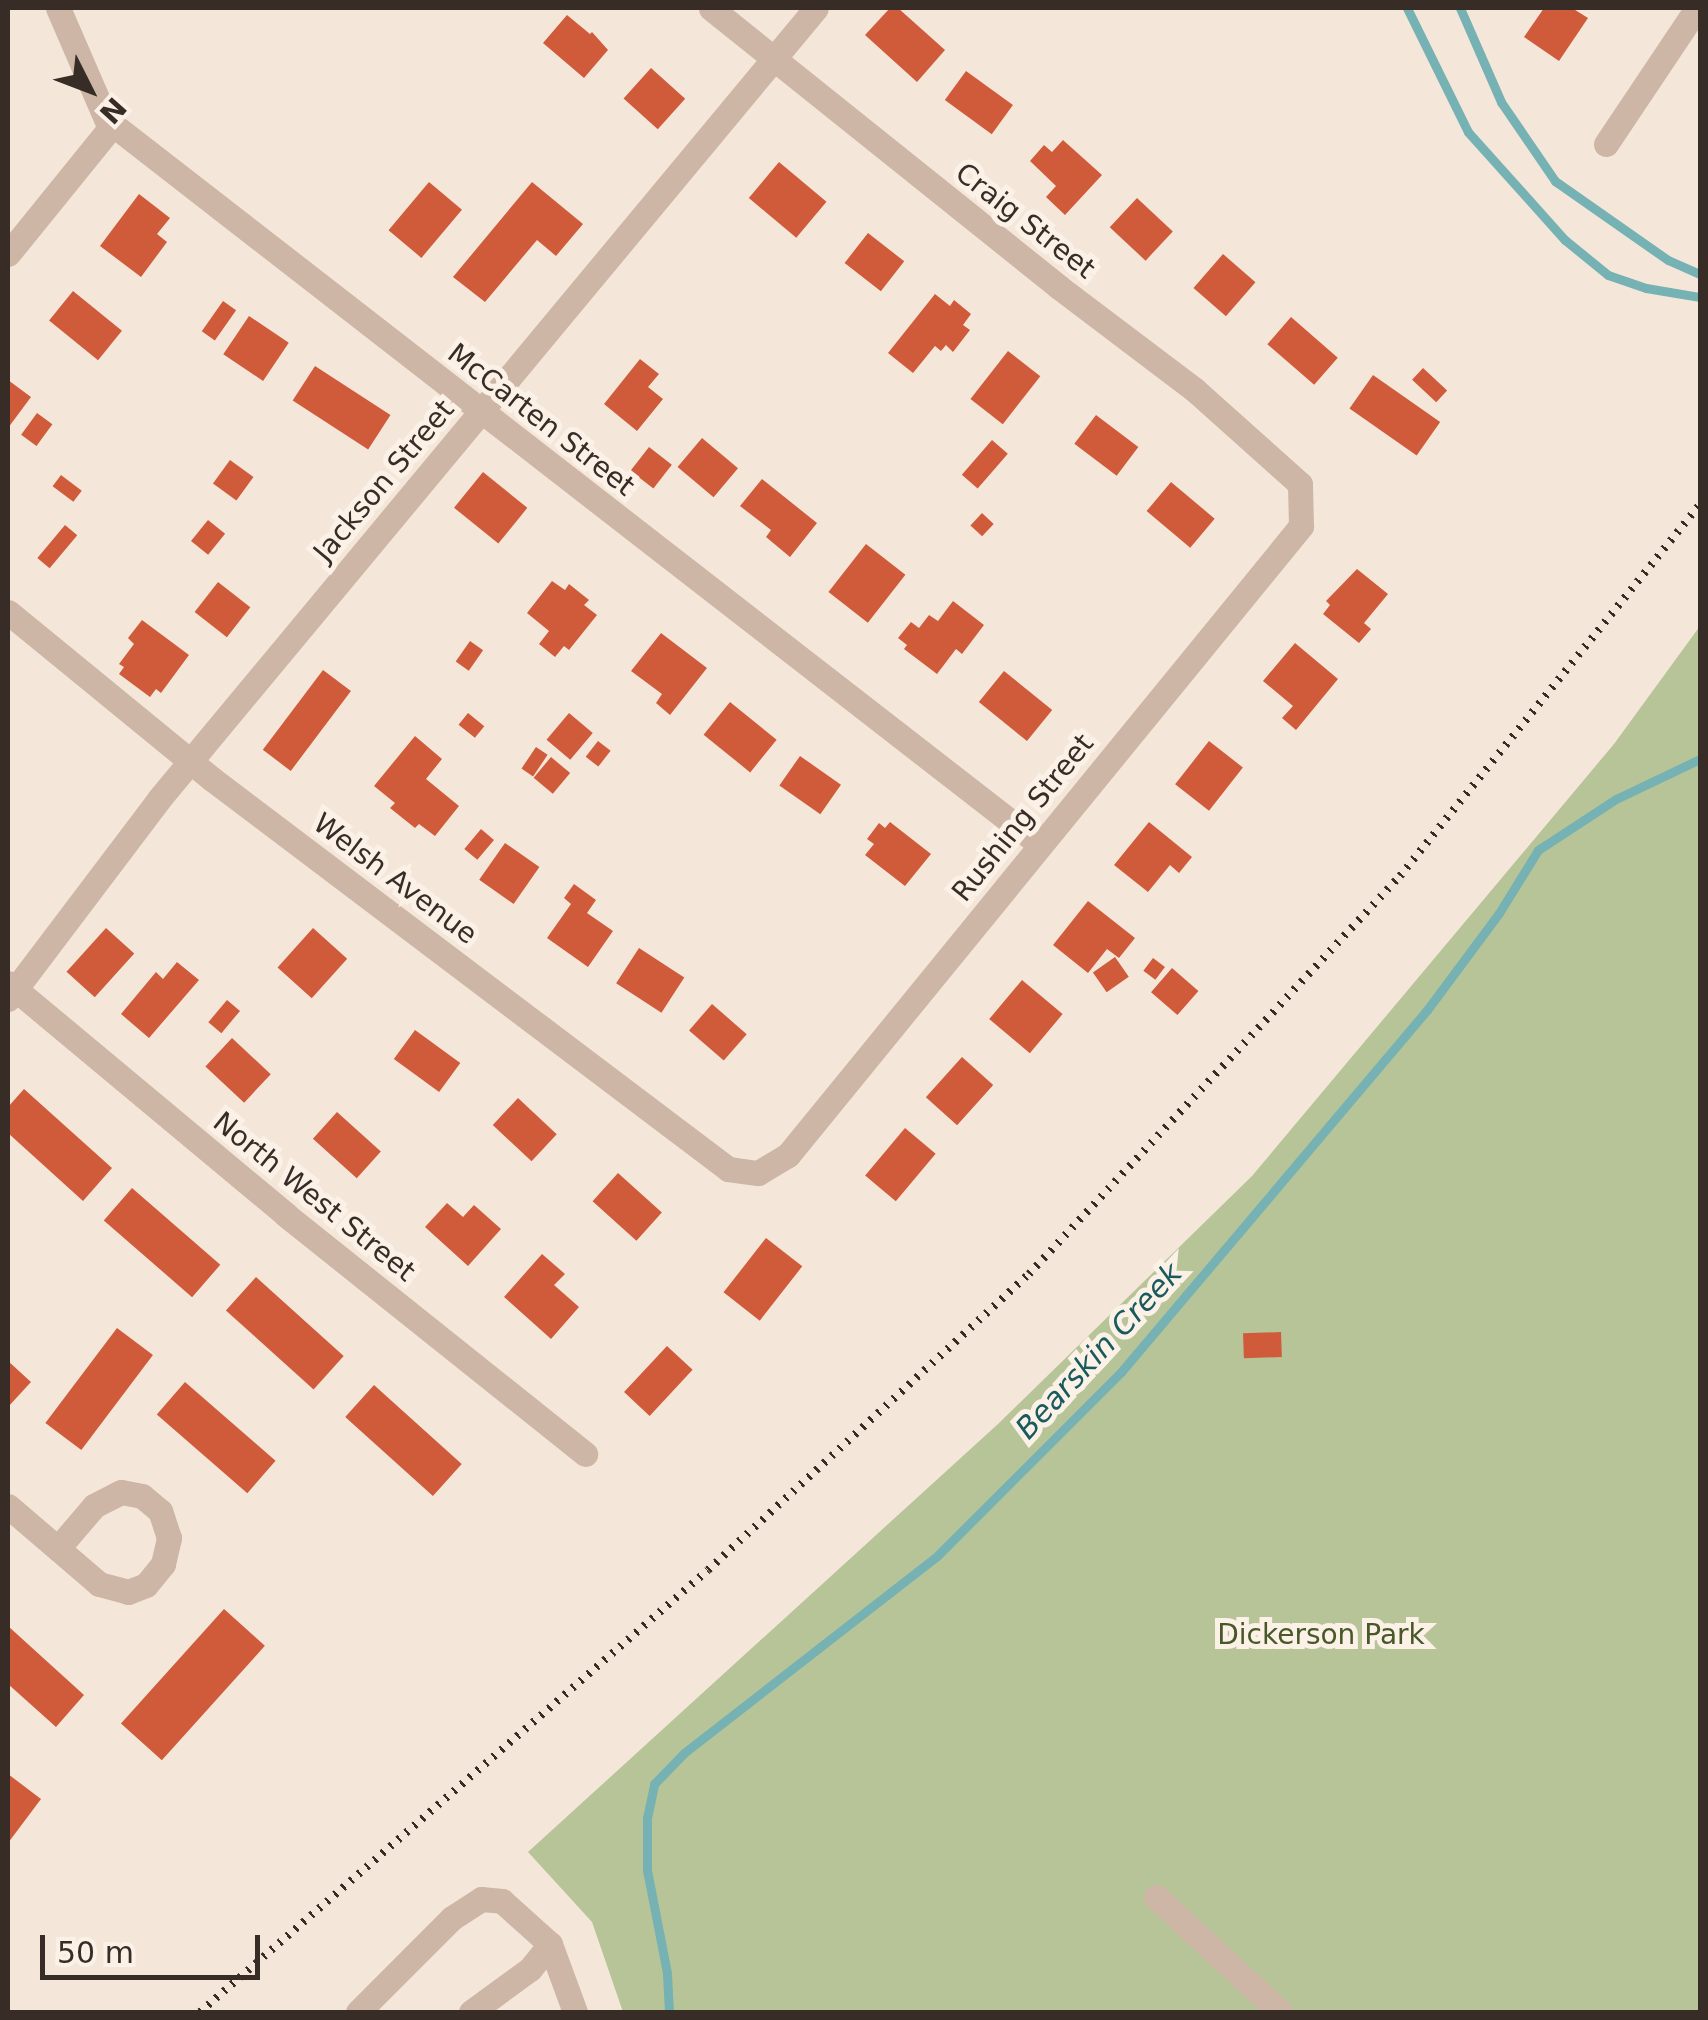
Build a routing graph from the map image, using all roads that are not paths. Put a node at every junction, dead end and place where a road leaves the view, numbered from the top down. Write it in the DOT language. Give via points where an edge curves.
graph roads {
  1 [pos="58,8"];
  2 [pos="711,8"];
  3 [pos="816,8"];
  4 [pos="1696,8"];
  5 [pos="775,58"];
  6 [pos="110,128"];
  7 [pos="1606,144"];
  8 [pos="8,254"];
  9 [pos="481,412"];
  10 [pos="1300,484"];
  11 [pos="8,612"];
  12 [pos="192,760"];
  13 [pos="1038,843"];
  14 [pos="10,990"];
  15 [pos="758,1173"];
  16 [pos="586,1454"];
  17 [pos="8,1506"];
  18 [pos="58,1548"];
  19 [pos="1156,1897"];
  20 [pos="550,1944"];
  21 [pos="358,2012"];
  22 [pos="471,2012"];
  23 [pos="575,2012"];
  24 [pos="1280,2012"];
  1 -- 6 [label="street"];
  2 -- 5 [label="street, Craig Street"];
  3 -- 5 [label="street, Jackson Street"];
  4 -- 7 [label="street"];
  5 -- 9 [label="street, Jackson Street"];
  5 -- 10 [label="street, Craig Street" via="1195,390"];
  6 -- 8 [label="street"];
  6 -- 9 [label="street, McCarten Street"];
  9 -- 12 [label="street, Jackson Street"];
  9 -- 13 [label="street, McCarten Street"];
  10 -- 13 [label="street, Rushing Street" via="1302,526"];
  11 -- 12 [label="street, Welsh Avenue"];
  12 -- 14 [label="street, Jackson Street"];
  12 -- 15 [label="street, Welsh Avenue" via="728,1169"];
  13 -- 15 [label="street, Rushing Street" via="788,1155"];
  14 -- 16 [label="street, North West Street"];
  17 -- 18 [label="street"];
  18 -- 18 [label="street" via="99,1584 128,1592 146,1586 164,1564 169,1538 160,1510 142,1496 120,1492 94,1506"];
  19 -- 24 [label="street"];
  20 -- 21 [label="street" via="502,1901 482,1899 452,1918"];
  20 -- 22 [label="street" via="530,1969"];
  20 -- 23 [label="street"];
}
